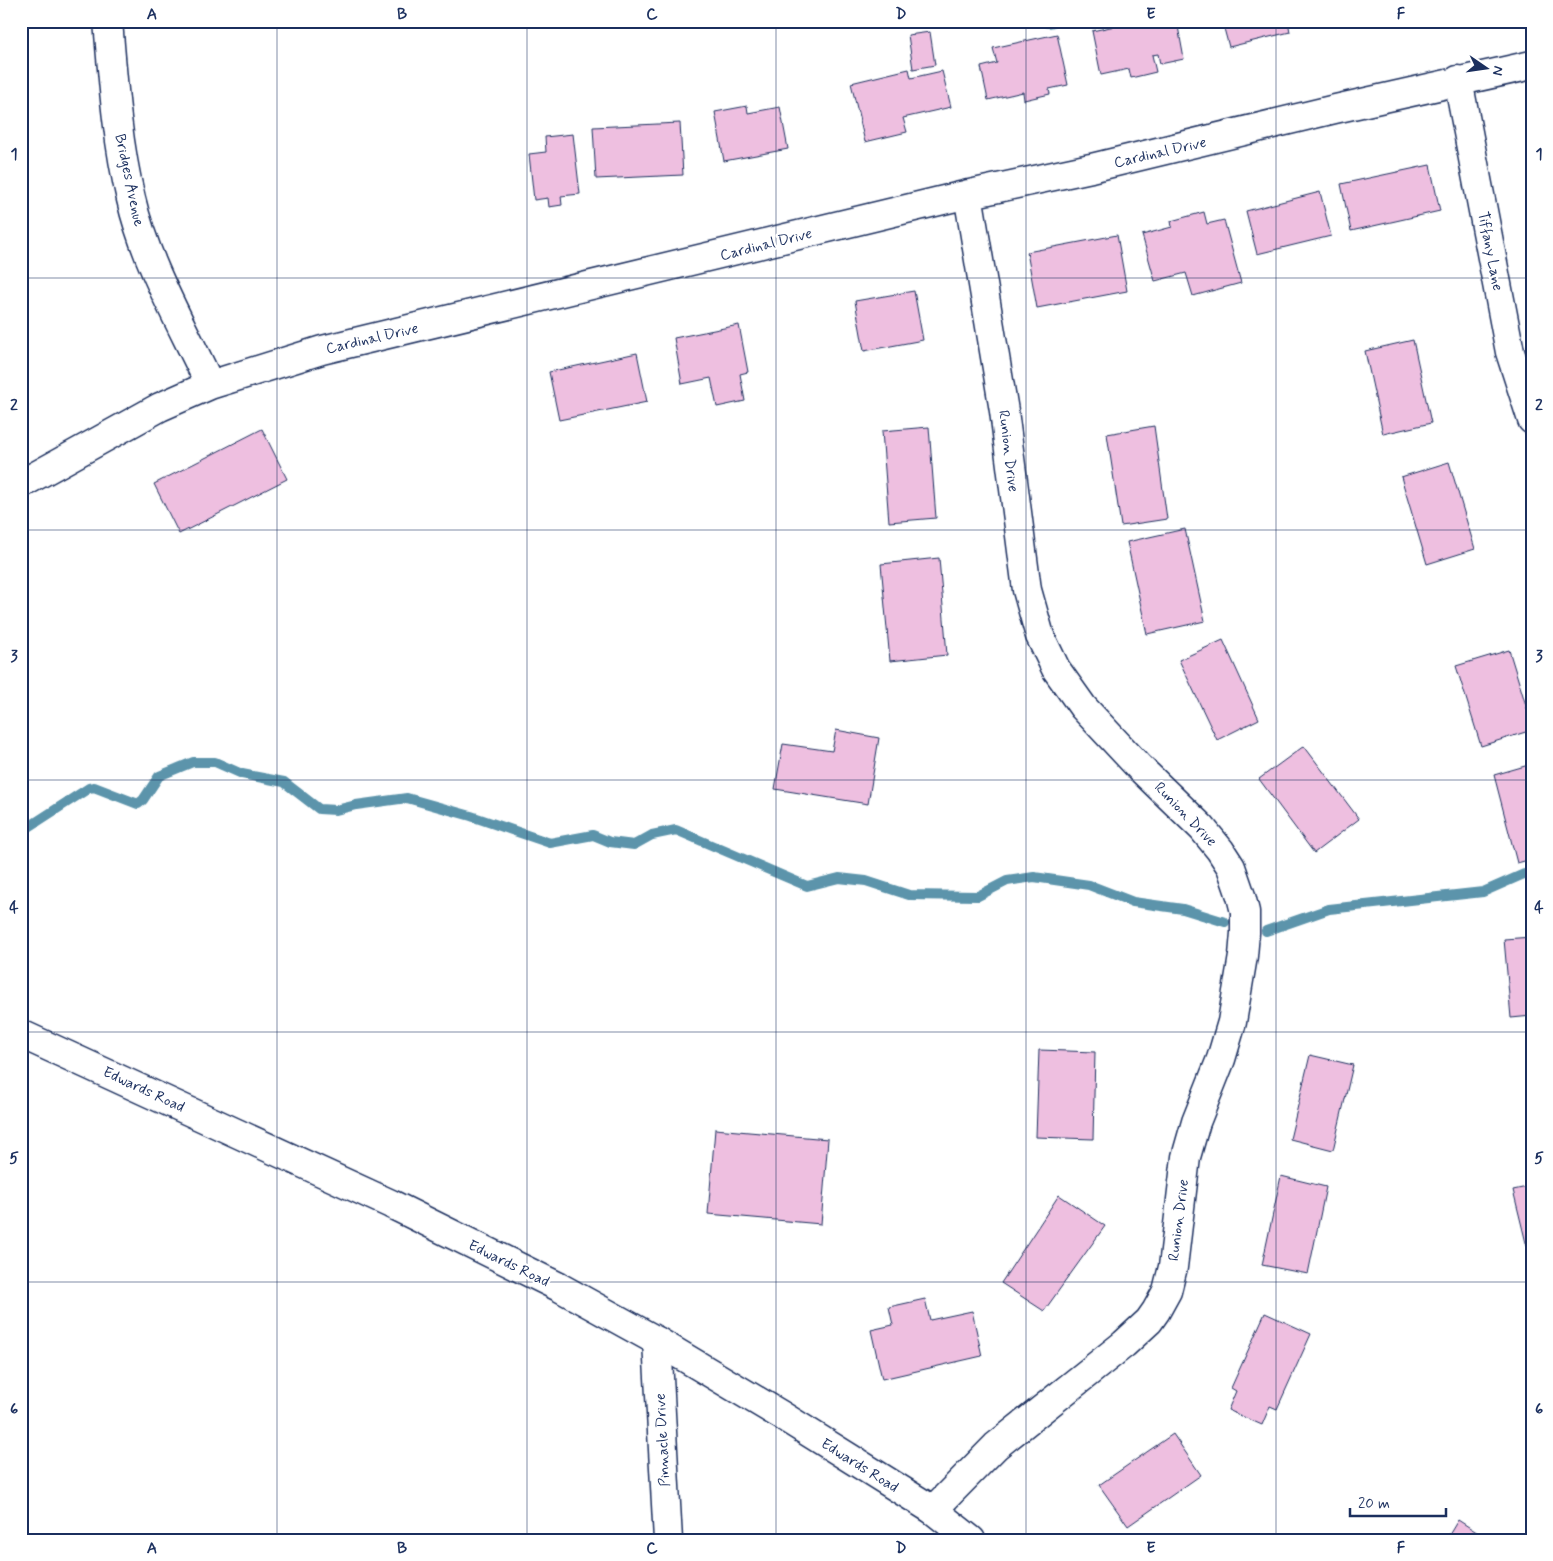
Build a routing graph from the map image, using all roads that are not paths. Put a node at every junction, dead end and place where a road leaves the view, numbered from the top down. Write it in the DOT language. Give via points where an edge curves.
graph roads {
  1 [pos="108,21"];
  2 [pos="1532,65"];
  3 [pos="1458,80"];
  4 [pos="968,194"];
  5 [pos="210,385"];
  6 [pos="1532,420"];
  7 [pos="21,484"];
  8 [pos="21,1034"];
  9 [pos="657,1341"];
  10 [pos="932,1510"];
  11 [pos="668,1540"];
  12 [pos="971,1540"];
  1 -- 5 [label="street, Bridges Avenue" via="116,110 131,199 155,269"];
  2 -- 3 [label="street, Cardinal Drive"];
  3 -- 4 [label="street, Cardinal Drive" via="1091,168"];
  3 -- 6 [label="street, Tiffany Lane" via="1510,352"];
  4 -- 5 [label="street, Cardinal Drive" via="322,350"];
  4 -- 10 [label="street, Runion Drive" via="1004,411 1027,590 1040,636 1056,669 1083,707 1220,850 1231,867 1241,896 1245,933 1232,1022 1186,1157 1173,1267 1156,1311 1124,1344 996,1446"];
  5 -- 7 [label="street, Cardinal Drive" via="160,407"];
  8 -- 9 [label="street, Edwards Road" via="391,1204"];
  9 -- 10 [label="street, Edwards Road"];
  9 -- 11 [label="street, Pinnacle Drive"];
  10 -- 12 [label="street, Edwards Road"];
}
